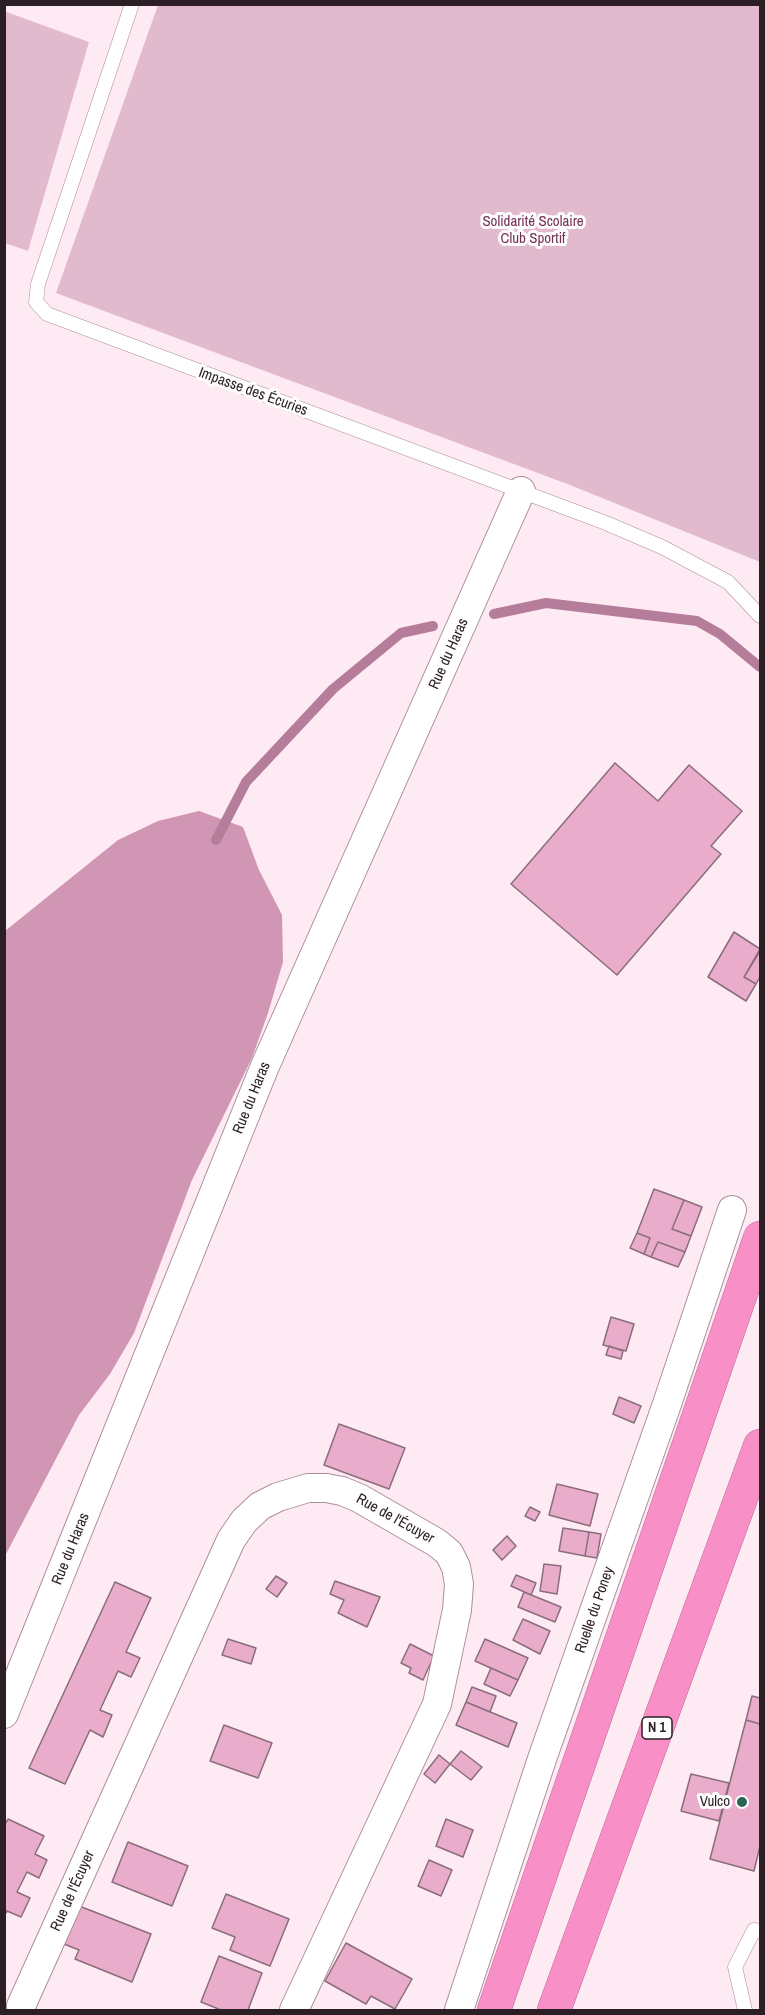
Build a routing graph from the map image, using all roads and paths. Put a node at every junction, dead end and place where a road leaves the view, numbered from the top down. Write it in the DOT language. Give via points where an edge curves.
graph roads {
  1 [pos="132,4"];
  2 [pos="521,491"];
  3 [pos="758,609"];
  4 [pos="732,1210"];
  5 [pos="760,1238"];
  6 [pos="760,1446"];
  7 [pos="4,1714"];
  8 [pos="760,1931"];
  9 [pos="499,1996"];
  10 [pos="21,2005"];
  11 [pos="294,2010"];
  12 [pos="459,2010"];
  13 [pos="483,2010"];
  14 [pos="554,2010"];
  15 [pos="745,2010"];
  1 -- 2 [label="lane, Impasse des Écuries" via="38,284 36,302 47,314 90,331"];
  2 -- 3 [label="lane, Impasse des Écuries" via="662,547 728,582"];
  2 -- 7 [label="street, Rue du Haras" via="265,1066"];
  4 -- 12 [label="street, Ruelle du Poney"];
  5 -- 9 [label="highway"];
  6 -- 14 [label="highway, N 1"];
  8 -- 15 [label="lane" via="754,1930 735,1967"];
  9 -- 13 [label="highway"];
  10 -- 11 [label="street, Rue de l'Écuyer" via="231,1540 260,1506 308,1488 326,1488 359,1498 437,1543 449,1553 459,1584 437,1704"];
}
